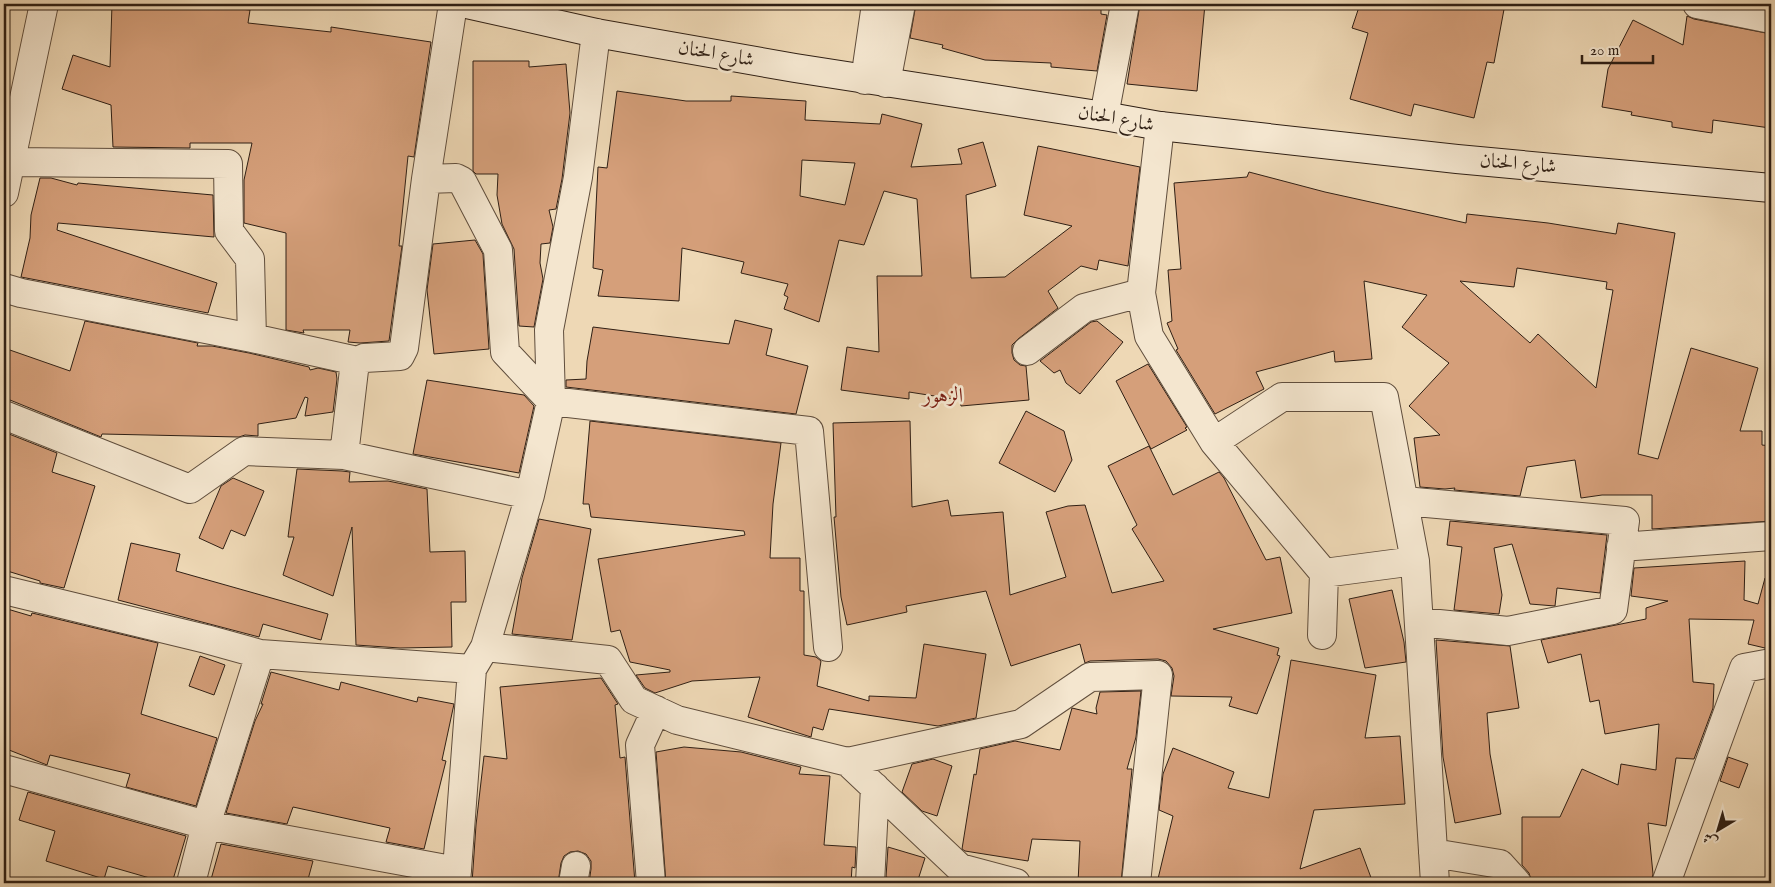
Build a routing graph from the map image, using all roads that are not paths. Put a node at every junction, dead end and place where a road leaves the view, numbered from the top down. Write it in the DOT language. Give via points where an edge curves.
graph roads {
  1 [pos="44,4"];
  2 [pos="453,4"];
  3 [pos="467,4"];
  4 [pos="876,4"];
  5 [pos="901,4"];
  6 [pos="1125,4"];
  7 [pos="1697,4"];
  8 [pos="1771,19"];
  9 [pos="596,32"];
  10 [pos="876,82"];
  11 [pos="1104,116"];
  12 [pos="1160,126"];
  13 [pos="10,162"];
  14 [pos="426,179"];
  15 [pos="1771,188"];
  16 [pos="4,193"];
  17 [pos="4,288"];
  18 [pos="1141,293"];
  19 [pos="252,338"];
  20 [pos="1027,351"];
  21 [pos="357,361"];
  22 [pos="551,401"];
  23 [pos="4,415"];
  24 [pos="1214,442"];
  25 [pos="344,455"];
  26 [pos="530,495"];
  27 [pos="1404,501"];
  28 [pos="1771,536"];
  29 [pos="1621,547"];
  30 [pos="1415,561"];
  31 [pos="1324,574"];
  32 [pos="4,590"];
  33 [pos="1419,622"];
  34 [pos="1322,635"];
  35 [pos="828,646"];
  36 [pos="260,654"];
  37 [pos="478,658"];
  38 [pos="1771,664"];
  39 [pos="656,710"];
  40 [pos="848,762"];
  41 [pos="4,769"];
  42 [pos="875,787"];
  43 [pos="206,825"];
  44 [pos="1433,853"];
  45 [pos="457,877"];
  46 [pos="192,883"];
  47 [pos="651,883"];
  48 [pos="870,883"];
  49 [pos="1016,883"];
  50 [pos="1136,883"];
  51 [pos="1435,883"];
  52 [pos="1517,883"];
  53 [pos="1666,883"];
  1 -- 13 [label="street"];
  2 -- 14 [label="street"];
  3 -- 9 [label="street, شارع الحنان"];
  4 -- 10 [label="street"];
  5 -- 10 [label="street"];
  6 -- 11 [label="street"];
  7 -- 8 [label="street"];
  9 -- 10 [label="street, شارع الحنان"];
  9 -- 22 [label="street" via="578,178 549,330"];
  10 -- 11 [label="street, شارع الحنان"];
  11 -- 12 [label="street, شارع الحنان"];
  12 -- 15 [label="street, شارع الحنان" via="1447,158"];
  12 -- 18 [label="street"];
  13 -- 16 [label="street"];
  13 -- 19 [label="street" via="228,164 229,231 250,259"];
  14 -- 21 [label="street" via="404,348 400,356"];
  14 -- 22 [label="street" via="456,178 462,181 498,250 505,352"];
  17 -- 19 [label="street" via="21,294"];
  18 -- 20 [label="street" via="1084,308"];
  18 -- 24 [label="street" via="1149,336"];
  19 -- 21 [label="street"];
  21 -- 25 [label="street"];
  22 -- 26 [label="street"];
  22 -- 35 [label="street" via="809,431"];
  23 -- 25 [label="street" via="190,489 244,451"];
  24 -- 27 [label="street" via="1282,397 1384,397"];
  24 -- 31 [label="street"];
  25 -- 26 [label="street"];
  26 -- 37 [label="street"];
  27 -- 29 [label="street" via="1625,521"];
  27 -- 30 [label="street"];
  28 -- 29 [label="street"];
  29 -- 33 [label="street" via="1613,610 1508,631"];
  30 -- 31 [label="street"];
  30 -- 33 [label="street"];
  31 -- 34 [label="street"];
  32 -- 36 [label="street"];
  33 -- 44 [label="street"];
  36 -- 37 [label="street"];
  36 -- 43 [label="street"];
  37 -- 39 [label="street" via="608,660 634,700"];
  37 -- 45 [label="street"];
  38 -- 53 [label="street" via="1744,668"];
  39 -- 40 [label="street" via="677,720"];
  39 -- 47 [label="street" via="640,745"];
  40 -- 42 [label="street"];
  40 -- 50 [label="street" via="1020,724 1090,677 1158,675"];
  41 -- 43 [label="street"];
  42 -- 48 [label="street"];
  42 -- 49 [label="street" via="960,868"];
  43 -- 45 [label="street"];
  43 -- 46 [label="street"];
  44 -- 51 [label="street"];
  44 -- 52 [label="street" via="1500,864"];
}
